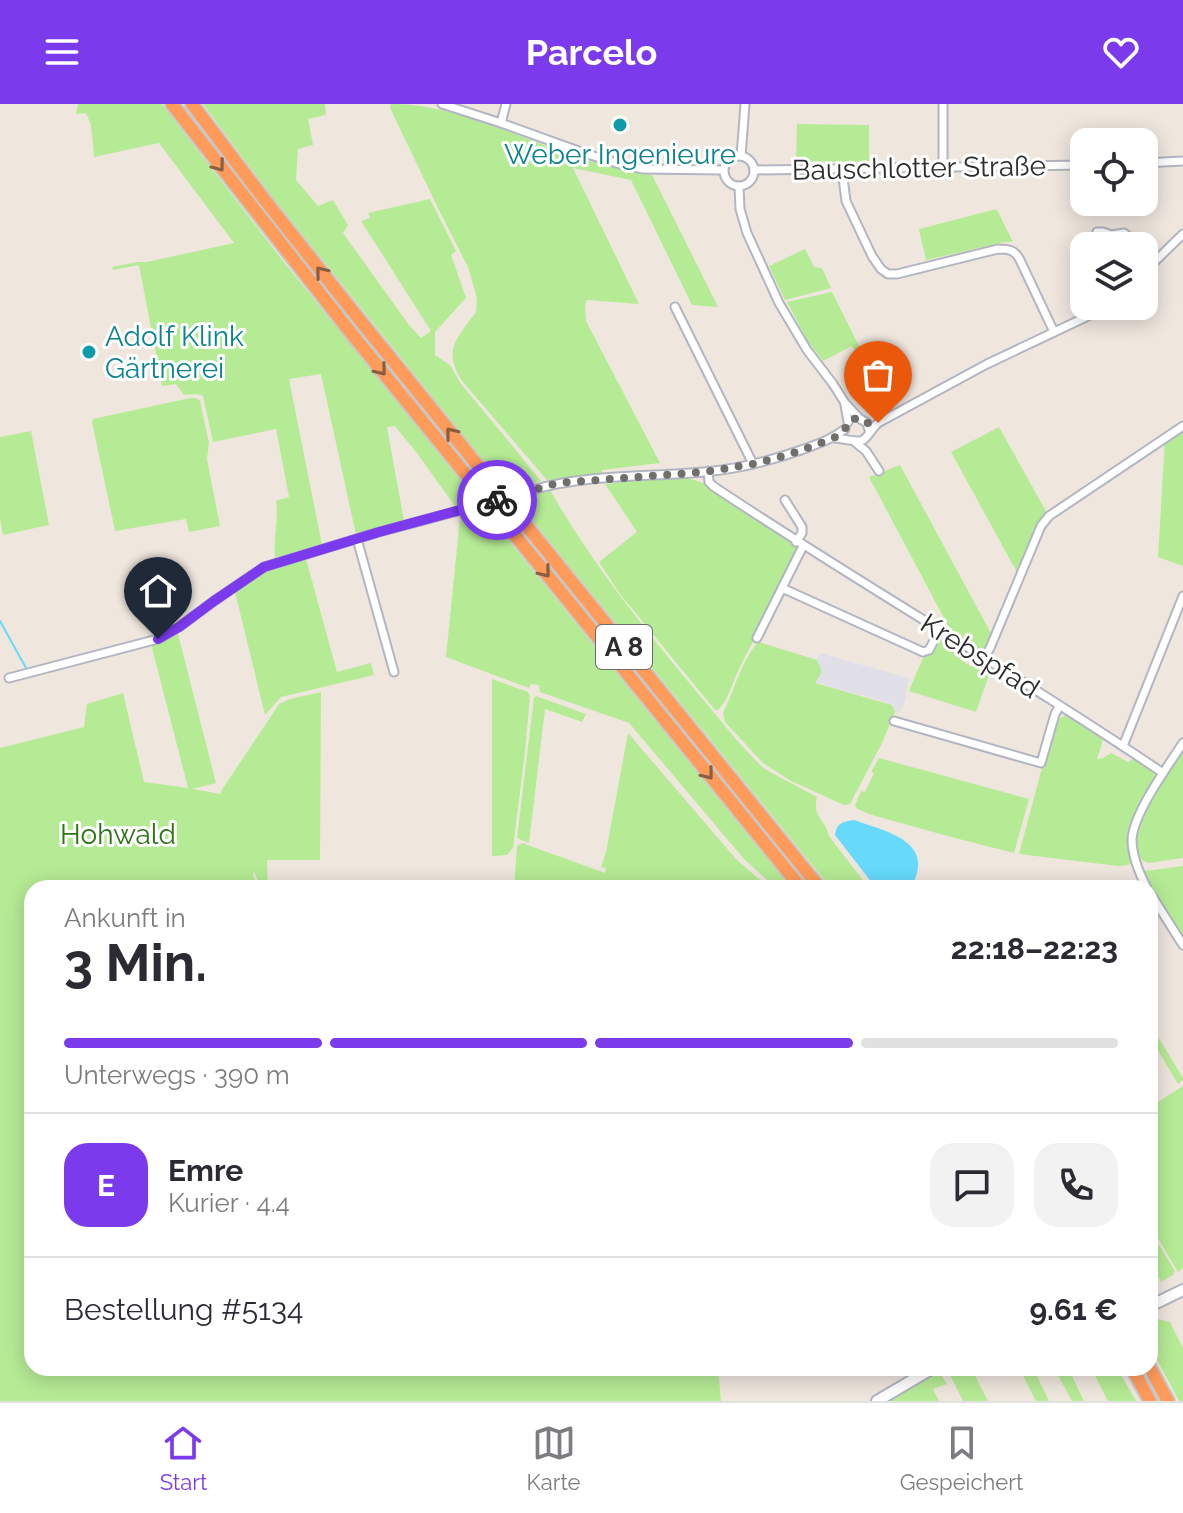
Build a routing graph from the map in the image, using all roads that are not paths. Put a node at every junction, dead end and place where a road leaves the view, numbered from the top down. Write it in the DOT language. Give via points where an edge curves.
graph roads {
  1 [pos="172,104"];
  2 [pos="192,104"];
  3 [pos="442,104"];
  4 [pos="506,104"];
  5 [pos="745,104"];
  6 [pos="943,104"];
  7 [pos="501,123"];
  8 [pos="741,156"];
  9 [pos="1183,161"];
  10 [pos="1158,162"];
  11 [pos="1070,165"];
  12 [pos="943,168"];
  13 [pos="723,170"];
  14 [pos="754,170"];
  15 [pos="842,170"];
  16 [pos="739,186"];
  17 [pos="1097,232"];
  18 [pos="1104,232"];
  19 [pos="1183,234"];
  20 [pos="1158,257"];
  21 [pos="675,307"];
  22 [pos="1078,320"];
  23 [pos="1054,332"];
  24 [pos="845,403"];
  25 [pos="859,418"];
  26 [pos="846,425"];
  27 [pos="1183,426"];
  28 [pos="867,431"];
  29 [pos="834,438"];
  30 [pos="852,440"];
  31 [pos="866,451"];
  32 [pos="753,464"];
  33 [pos="708,471"];
  34 [pos="879,471"];
  35 [pos="785,500"];
  36 [pos="357,539"];
  37 [pos="800,544"];
  38 [pos="782,588"];
  39 [pos="1183,596"];
  40 [pos="939,631"];
  41 [pos="757,638"];
  42 [pos="984,658"];
  43 [pos="394,672"];
  44 [pos="9,678"];
  45 [pos="1059,707"];
  46 [pos="894,721"];
  47 [pos="1183,743"];
  48 [pos="1123,746"];
  49 [pos="1163,773"];
  50 [pos="795,880"];
  51 [pos="814,880"];
  52 [pos="1144,880"];
  53 [pos="1158,905"];
  54 [pos="1183,945"];
  55 [pos="1183,1290"];
  56 [pos="1158,1302"];
  57 [pos="919,1376"];
  58 [pos="1136,1376"];
  59 [pos="1154,1376"];
  60 [pos="877,1401"];
  61 [pos="1150,1401"];
  62 [pos="1168,1401"];
  1 -- 50 [label="highway, A 8, one-way"];
  51 -- 2 [label="highway, A 8, one-way" via="350,308"];
  3 -- 7 [label="street"];
  4 -- 7 [label="street"];
  5 -- 8 [label="street"];
  6 -- 12 [label="street"];
  7 -- 13 [label="street" via="643,169"];
  8 -- 13 [label="street" via="729,159"];
  8 -- 14 [label="street"];
  9 -- 10 [label="street"];
  11 -- 12 [label="street, Bauschlotter Straße"];
  12 -- 15 [label="street, Bauschlotter Straße"];
  13 -- 16 [label="street" via="729,182"];
  14 -- 15 [label="street, Bauschlotter Straße"];
  14 -- 16 [label="street" via="750,181"];
  15 -- 23 [label="street" via="846,201 881,269 897,274 1011,250"];
  16 -- 24 [label="street" via="747,233 779,303"];
  17 -- 18 [label="street"];
  19 -- 20 [label="street"];
  21 -- 32 [label="street"];
  22 -- 23 [label="street"];
  23 -- 28 [label="street"];
  24 -- 25 [label="street"];
  24 -- 26 [label="street"];
  25 -- 26 [label="street"];
  25 -- 28 [label="street"];
  26 -- 29 [label="street"];
  26 -- 30 [label="street"];
  27 -- 42 [label="street" via="1049,516"];
  28 -- 30 [label="street"];
  28 -- 31 [label="street"];
  29 -- 30 [label="street"];
  29 -- 32 [label="street"];
  30 -- 31 [label="street"];
  31 -- 34 [label="street"];
  32 -- 33 [label="street"];
  33 -- 36 [label="street, bridge" via="572,481"];
  33 -- 37 [label="street, Krebspfad" via="713,486"];
  35 -- 37 [label="street" via="802,527"];
  36 -- 43 [label="street"];
  36 -- 44 [label="street" via="258,570 158,639"];
  37 -- 38 [label="street"];
  37 -- 40 [label="street, Krebspfad"];
  38 -- 40 [label="street" via="923,652"];
  38 -- 41 [label="street"];
  39 -- 48 [label="street"];
  40 -- 42 [label="street, Krebspfad"];
  42 -- 45 [label="street, Krebspfad"];
  45 -- 46 [label="street" via="1041,763"];
  45 -- 48 [label="street, Krebspfad"];
  47 -- 49 [label="street"];
  48 -- 49 [label="street, Krebspfad"];
  49 -- 52 [label="street" via="1133,834 1134,857"];
  53 -- 54 [label="street"];
  55 -- 56 [label="main road"];
  57 -- 60 [label="main road"];
  58 -- 61 [label="highway"];
  59 -- 62 [label="highway"];
}
